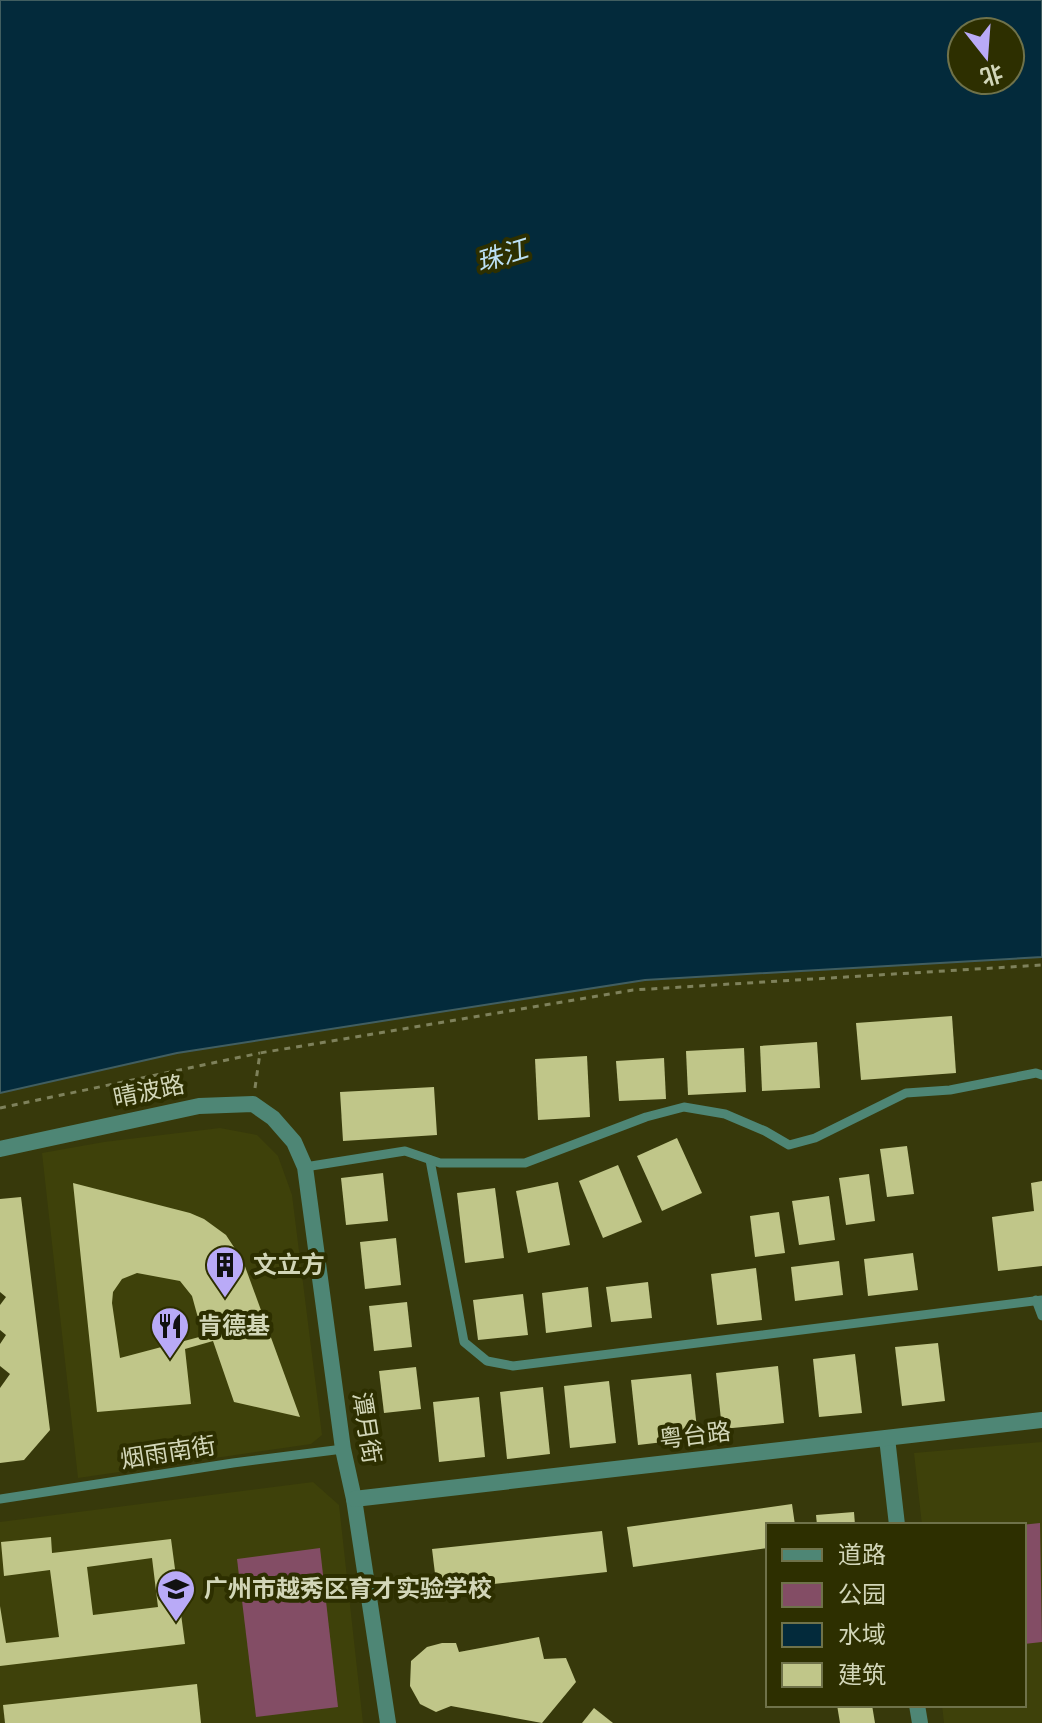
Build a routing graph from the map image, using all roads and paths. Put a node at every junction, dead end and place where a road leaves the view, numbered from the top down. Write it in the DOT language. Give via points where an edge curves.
graph roads {
  1 [pos="1042,965"];
  2 [pos="260,1053"];
  3 [pos="1042,1075"];
  4 [pos="253,1104"];
  5 [pos="0,1108"];
  6 [pos="0,1149"];
  7 [pos="430,1160"];
  8 [pos="305,1167"];
  9 [pos="1039,1300"];
  10 [pos="1042,1316"];
  11 [pos="1042,1420"];
  12 [pos="887,1438"];
  13 [pos="343,1449"];
  14 [pos="0,1499"];
  15 [pos="354,1499"];
  16 [pos="897,1523"];
  17 [pos="388,1723"];
  1 -- 2 [label="path" via="633,990"];
  2 -- 4 [label="path"];
  2 -- 5 [label="path"];
  3 -- 7 [label="lane" via="906,1093 815,1138 789,1145 725,1114 684,1107 525,1163"];
  4 -- 6 [label="street, 晴波路" via="199,1106"];
  4 -- 8 [label="street, 潭月街" via="294,1142"];
  7 -- 8 [label="lane" via="405,1151"];
  7 -- 9 [label="lane" via="464,1342 487,1361 513,1366"];
  8 -- 13 [label="street, 潭月街"];
  9 -- 10 [label="lane"];
  11 -- 12 [label="street, 粤台路"];
  12 -- 15 [label="street, 粤台路"];
  12 -- 16 [label="street"];
  13 -- 14 [label="lane, 烟雨南街"];
  13 -- 15 [label="street, 潭月街"];
  15 -- 17 [label="street, 潭月街"];
}
